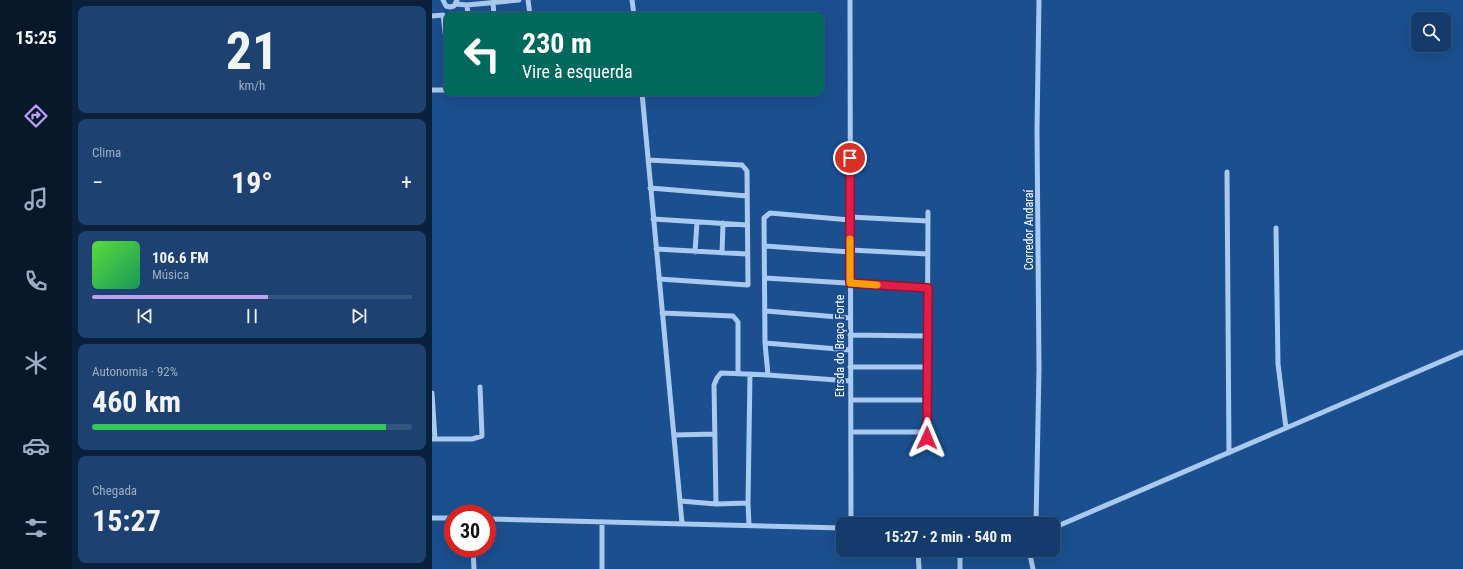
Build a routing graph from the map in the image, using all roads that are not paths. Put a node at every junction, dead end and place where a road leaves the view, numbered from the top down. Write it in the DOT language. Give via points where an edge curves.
graph roads {
  1 [pos="443,0"];
  2 [pos="519,0"];
  3 [pos="528,0"];
  4 [pos="632,0"];
  5 [pos="850,0"];
  6 [pos="1039,0"];
  7 [pos="456,2"];
  8 [pos="493,2"];
  9 [pos="467,4"];
  10 [pos="468,12"];
  11 [pos="494,12"];
  12 [pos="530,12"];
  13 [pos="634,12"];
  14 [pos="432,16"];
  15 [pos="444,16"];
  16 [pos="432,90"];
  17 [pos="444,90"];
  18 [pos="642,96"];
  19 [pos="648,160"];
  20 [pos="1228,172"];
  21 [pos="650,188"];
  22 [pos="747,196"];
  23 [pos="928,212"];
  24 [pos="850,218"];
  25 [pos="653,219"];
  26 [pos="928,221"];
  27 [pos="697,222"];
  28 [pos="723,223"];
  29 [pos="747,225"];
  30 [pos="1276,228"];
  31 [pos="765,246"];
  32 [pos="656,249"];
  33 [pos="850,251"];
  34 [pos="695,252"];
  35 [pos="722,253"];
  36 [pos="747,254"];
  37 [pos="928,254"];
  38 [pos="766,278"];
  39 [pos="659,279"];
  40 [pos="850,283"];
  41 [pos="928,288"];
  42 [pos="766,311"];
  43 [pos="662,313"];
  44 [pos="850,318"];
  45 [pos="850,335"];
  46 [pos="927,336"];
  47 [pos="765,343"];
  48 [pos="850,350"];
  49 [pos="1463,352"];
  50 [pos="850,367"];
  51 [pos="927,367"];
  52 [pos="738,374"];
  53 [pos="750,374"];
  54 [pos="768,375"];
  55 [pos="850,381"];
  56 [pos="480,387"];
  57 [pos="432,393"];
  58 [pos="850,400"];
  59 [pos="927,400"];
  60 [pos="1286,428"];
  61 [pos="850,432"];
  62 [pos="927,432"];
  63 [pos="715,434"];
  64 [pos="674,435"];
  65 [pos="927,438"];
  66 [pos="434,439"];
  67 [pos="1229,453"];
  68 [pos="680,501"];
  69 [pos="748,503"];
  70 [pos="716,504"];
  71 [pos="851,517"];
  72 [pos="1036,517"];
  73 [pos="432,518"];
  74 [pos="444,518"];
  75 [pos="496,519"];
  76 [pos="602,522"];
  77 [pos="682,524"];
  78 [pos="749,525"];
  79 [pos="1060,525"];
  80 [pos="836,528"];
  81 [pos="473,557"];
  82 [pos="918,557"];
  83 [pos="960,557"];
  84 [pos="1030,557"];
  85 [pos="474,569"];
  86 [pos="602,569"];
  87 [pos="919,569"];
  88 [pos="960,569"];
  89 [pos="1033,569"];
  1 -- 7 [label="street" via="448,7 452,7"];
  2 -- 8 [label="street"];
  3 -- 12 [label="street"];
  4 -- 13 [label="street"];
  5 -- 24 [label="street, Etrsda do Braço Forte"];
  6 -- 72 [label="street, Corredor Andaraí"];
  7 -- 9 [label="street"];
  8 -- 9 [label="street"];
  8 -- 11 [label="street"];
  9 -- 10 [label="street"];
  14 -- 15 [label="street"];
  16 -- 17 [label="street"];
  18 -- 19 [label="street"];
  19 -- 21 [label="street"];
  19 -- 22 [label="street" via="742,165 746,171"];
  20 -- 67 [label="street"];
  21 -- 22 [label="street"];
  21 -- 25 [label="street"];
  22 -- 29 [label="street"];
  23 -- 26 [label="street"];
  24 -- 26 [label="street"];
  24 -- 31 [label="street" via="770,213 764,218"];
  24 -- 33 [label="street, Etrsda do Braço Forte"];
  25 -- 27 [label="street"];
  25 -- 32 [label="street"];
  26 -- 37 [label="street"];
  27 -- 28 [label="street"];
  27 -- 34 [label="street"];
  28 -- 29 [label="street"];
  28 -- 35 [label="street"];
  29 -- 36 [label="street"];
  30 -- 60 [label="street" via="1278,364"];
  31 -- 33 [label="street"];
  31 -- 38 [label="street"];
  32 -- 34 [label="street"];
  32 -- 39 [label="street"];
  33 -- 37 [label="street"];
  33 -- 40 [label="street, Etrsda do Braço Forte"];
  34 -- 35 [label="street"];
  35 -- 36 [label="street"];
  36 -- 39 [label="street" via="748,285"];
  37 -- 41 [label="street"];
  38 -- 40 [label="street"];
  38 -- 42 [label="street"];
  39 -- 43 [label="street"];
  40 -- 41 [label="street"];
  40 -- 44 [label="street, Etrsda do Braço Forte"];
  41 -- 46 [label="street"];
  42 -- 44 [label="street"];
  42 -- 47 [label="street"];
  43 -- 52 [label="street" via="732,316 738,322"];
  43 -- 64 [label="street"];
  44 -- 45 [label="street, Etrsda do Braço Forte"];
  45 -- 46 [label="street"];
  45 -- 48 [label="street, Etrsda do Braço Forte"];
  46 -- 51 [label="street"];
  47 -- 48 [label="street"];
  47 -- 54 [label="street"];
  48 -- 50 [label="street, Etrsda do Braço Forte"];
  49 -- 60 [label="street"];
  50 -- 51 [label="street"];
  50 -- 55 [label="street, Etrsda do Braço Forte"];
  51 -- 59 [label="street"];
  52 -- 53 [label="street"];
  52 -- 63 [label="street" via="721,373 714,385"];
  53 -- 54 [label="street"];
  53 -- 69 [label="street"];
  54 -- 55 [label="street"];
  55 -- 58 [label="street, Etrsda do Braço Forte"];
  56 -- 66 [label="street" via="482,436 472,439"];
  57 -- 66 [label="street"];
  58 -- 59 [label="street"];
  58 -- 61 [label="street, Etrsda do Braço Forte"];
  59 -- 62 [label="street"];
  60 -- 67 [label="street"];
  61 -- 62 [label="street"];
  61 -- 71 [label="street, Etrsda do Braço Forte"];
  62 -- 65 [label="street"];
  63 -- 64 [label="street"];
  63 -- 70 [label="street"];
  64 -- 68 [label="street"];
  67 -- 79 [label="street"];
  68 -- 70 [label="street"];
  68 -- 77 [label="street"];
  69 -- 70 [label="street"];
  69 -- 78 [label="street"];
  73 -- 74 [label="street"];
  75 -- 76 [label="street"];
  76 -- 77 [label="street"];
  76 -- 86 [label="street"];
  77 -- 78 [label="street"];
  78 -- 80 [label="street"];
  81 -- 85 [label="street"];
  82 -- 87 [label="street"];
  83 -- 88 [label="street"];
  84 -- 89 [label="street"];
}
